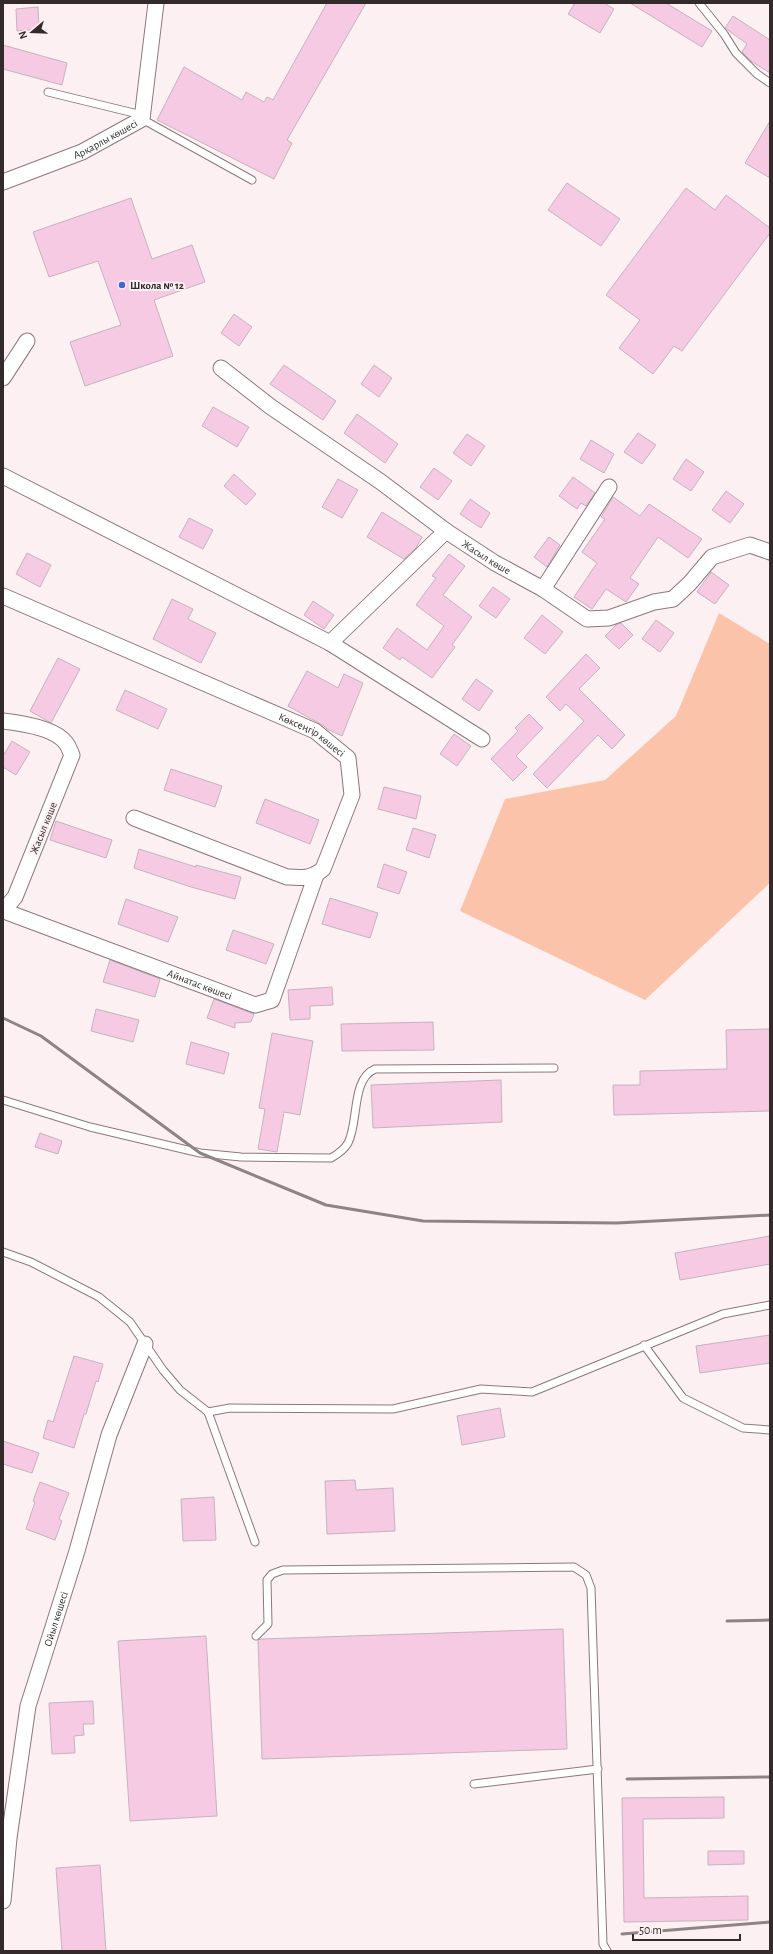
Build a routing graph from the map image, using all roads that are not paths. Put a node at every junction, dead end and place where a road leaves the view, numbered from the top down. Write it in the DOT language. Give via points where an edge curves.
graph roads {
  1 [pos="156,3"];
  2 [pos="699,3"];
  3 [pos="770,83"];
  4 [pos="48,92"];
  5 [pos="142,117"];
  6 [pos="252,180"];
  7 [pos="3,182"];
  8 [pos="27,341"];
  9 [pos="221,368"];
  10 [pos="3,378"];
  11 [pos="3,476"];
  12 [pos="609,487"];
  13 [pos="446,531"];
  14 [pos="770,552"];
  15 [pos="543,589"];
  16 [pos="3,596"];
  17 [pos="330,643"];
  18 [pos="3,721"];
  19 [pos="482,739"];
  20 [pos="134,818"];
  21 [pos="316,875"];
  22 [pos="4,911"];
  23 [pos="554,1068"];
  24 [pos="3,1100"];
  25 [pos="3,1252"];
  26 [pos="770,1305"];
  27 [pos="145,1344"];
  28 [pos="644,1345"];
  29 [pos="208,1412"];
  30 [pos="770,1430"];
  31 [pos="256,1542"];
  32 [pos="256,1636"];
  33 [pos="598,1769"];
  34 [pos="474,1784"];
  35 [pos="3,1901"];
  36 [pos="607,1951"];
  1 -- 5 [label="street, Арқарлы көшесі"];
  2 -- 3 [label="lane" via="736,53"];
  4 -- 5 [label="lane"];
  5 -- 6 [label="lane"];
  5 -- 7 [label="street, Арқарлы көшесі" via="82,152"];
  8 -- 10 [label="street"];
  9 -- 13 [label="street, Жасыл көше" via="271,407 381,482"];
  11 -- 17 [label="street"];
  12 -- 15 [label="street"];
  13 -- 15 [label="street, Жасыл көше"];
  13 -- 17 [label="street"];
  14 -- 15 [label="street, Жасыл көше" via="750,545 712,557 673,599 654,602 609,618 587,619"];
  16 -- 21 [label="street, Көксеңгір көшесі" via="315,731 348,758 352,795 328,859"];
  17 -- 19 [label="street"];
  18 -- 22 [label="street, Жасыл көше" via="18,722 52,732 66,742 72,755 15,897"];
  20 -- 21 [label="street" via="287,877 305,879"];
  21 -- 22 [label="street, Айнатас көшесі" via="272,1000 255,1004"];
  23 -- 24 [label="lane" via="375,1069 368,1072 363,1079 348,1144 331,1158 241,1157 200,1153 90,1127"];
  25 -- 27 [label="lane" via="31,1262 99,1297 130,1322"];
  26 -- 28 [label="lane" via="724,1314"];
  27 -- 29 [label="lane" via="180,1390"];
  27 -- 35 [label="street, Ойыл көшесі" via="109,1435 77,1551 28,1706 9,1838"];
  28 -- 29 [label="lane" via="532,1392 481,1390 393,1408 230,1408"];
  28 -- 30 [label="lane" via="683,1398 743,1428"];
  29 -- 31 [label="lane"];
  32 -- 33 [label="lane" via="268,1624 267,1580 272,1574 283,1570 574,1567 586,1575 592,1588"];
  33 -- 34 [label="lane"];
  33 -- 36 [label="lane" via="603,1944"];
}
